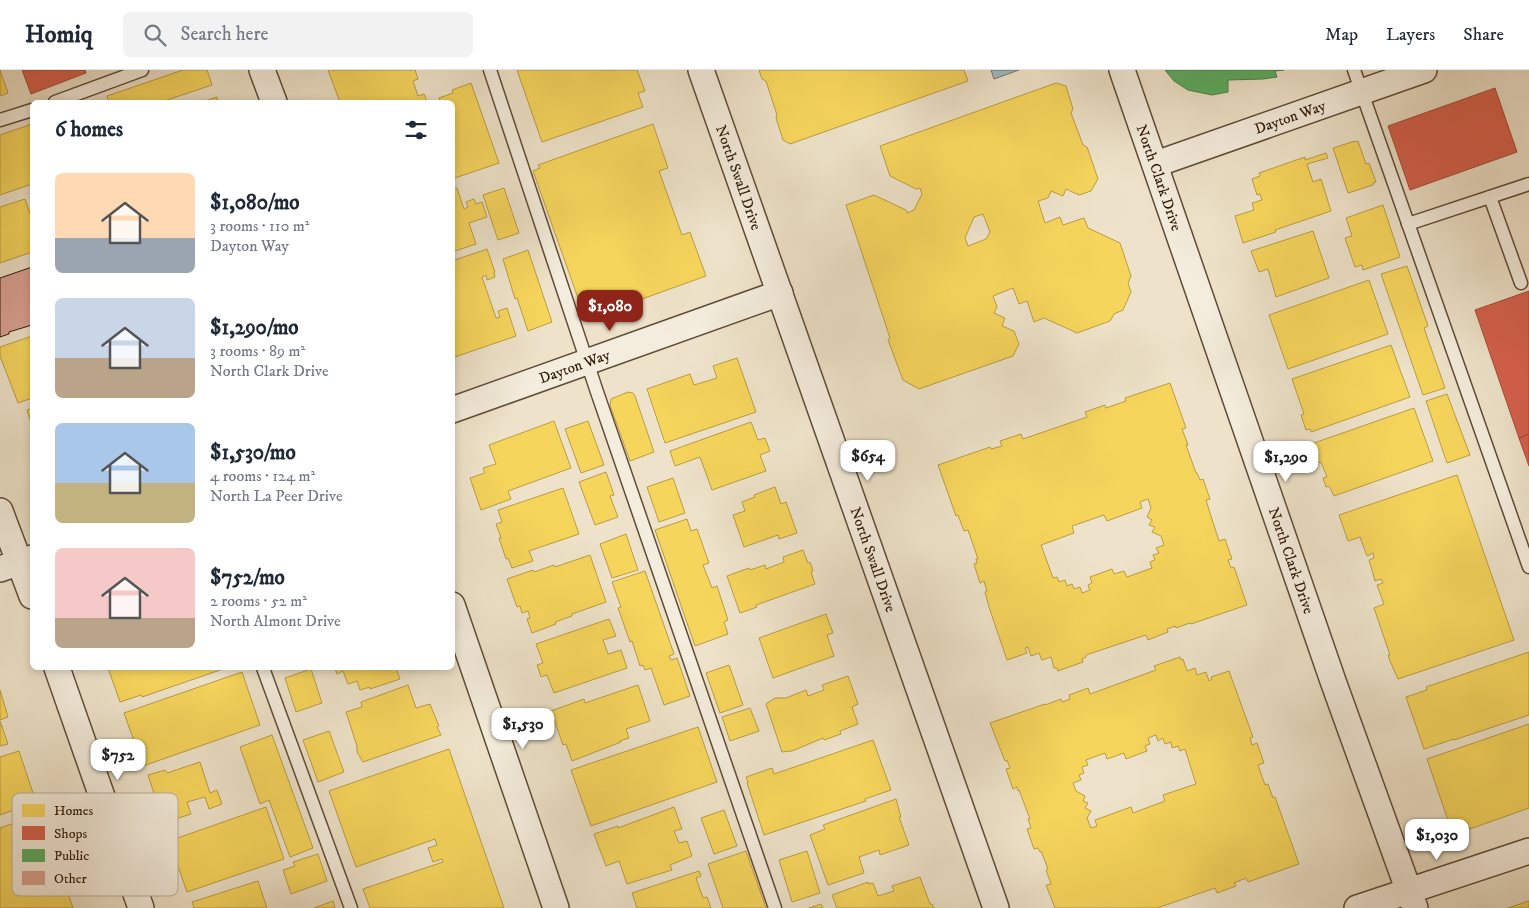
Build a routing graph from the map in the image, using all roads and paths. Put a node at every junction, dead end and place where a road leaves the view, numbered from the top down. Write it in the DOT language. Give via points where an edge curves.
graph roads {
  1 [pos="142,70"];
  2 [pos="262,70"];
  3 [pos="490,70"];
  4 [pos="701,70"];
  5 [pos="1122,70"];
  6 [pos="1424,70"];
  7 [pos="1357,81"];
  8 [pos="62,100"];
  9 [pos="273,100"];
  10 [pos="30,111"];
  11 [pos="0,120"];
  12 [pos="1156,164"];
  13 [pos="1529,184"];
  14 [pos="1490,197"];
  15 [pos="1408,224"];
  16 [pos="1521,284"];
  17 [pos="780,293"];
  18 [pos="587,361"];
  19 [pos="455,409"];
  20 [pos="0,511"];
  21 [pos="18,563"];
  22 [pos="1529,568"];
  23 [pos="30,591"];
  24 [pos="455,614"];
  25 [pos="58,670"];
  26 [pos="264,670"];
  27 [pos="101,793"];
  28 [pos="1529,852"];
  29 [pos="137,896"];
  30 [pos="1412,900"];
  31 [pos="141,908"];
  32 [pos="351,908"];
  33 [pos="556,908"];
  34 [pos="775,908"];
  35 [pos="996,908"];
  36 [pos="1358,908"];
  1 -- 8 [label="lane"];
  2 -- 9 [label="street"];
  3 -- 18 [label="lane"];
  4 -- 17 [label="street, North Swall Drive"];
  5 -- 12 [label="street, North Clark Drive"];
  6 -- 7 [label="street, Dayton Way"];
  7 -- 12 [label="street, Dayton Way"];
  7 -- 15 [label="lane"];
  10 -- 11 [label="lane"];
  12 -- 30 [label="street, North Clark Drive" via="1333,681"];
  13 -- 14 [label="lane"];
  14 -- 15 [label="lane"];
  14 -- 16 [label="lane"];
  15 -- 22 [label="lane"];
  17 -- 18 [label="street, Dayton Way"];
  17 -- 35 [label="street, North Swall Drive"];
  18 -- 19 [label="street, Dayton Way"];
  18 -- 34 [label="lane"];
  20 -- 21 [label="street"];
  21 -- 23 [label="street"];
  24 -- 33 [label="street"];
  25 -- 27 [label="street"];
  26 -- 32 [label="lane"];
  28 -- 30 [label="street"];
  29 -- 31 [label="street"];
  30 -- 36 [label="street"];
}
